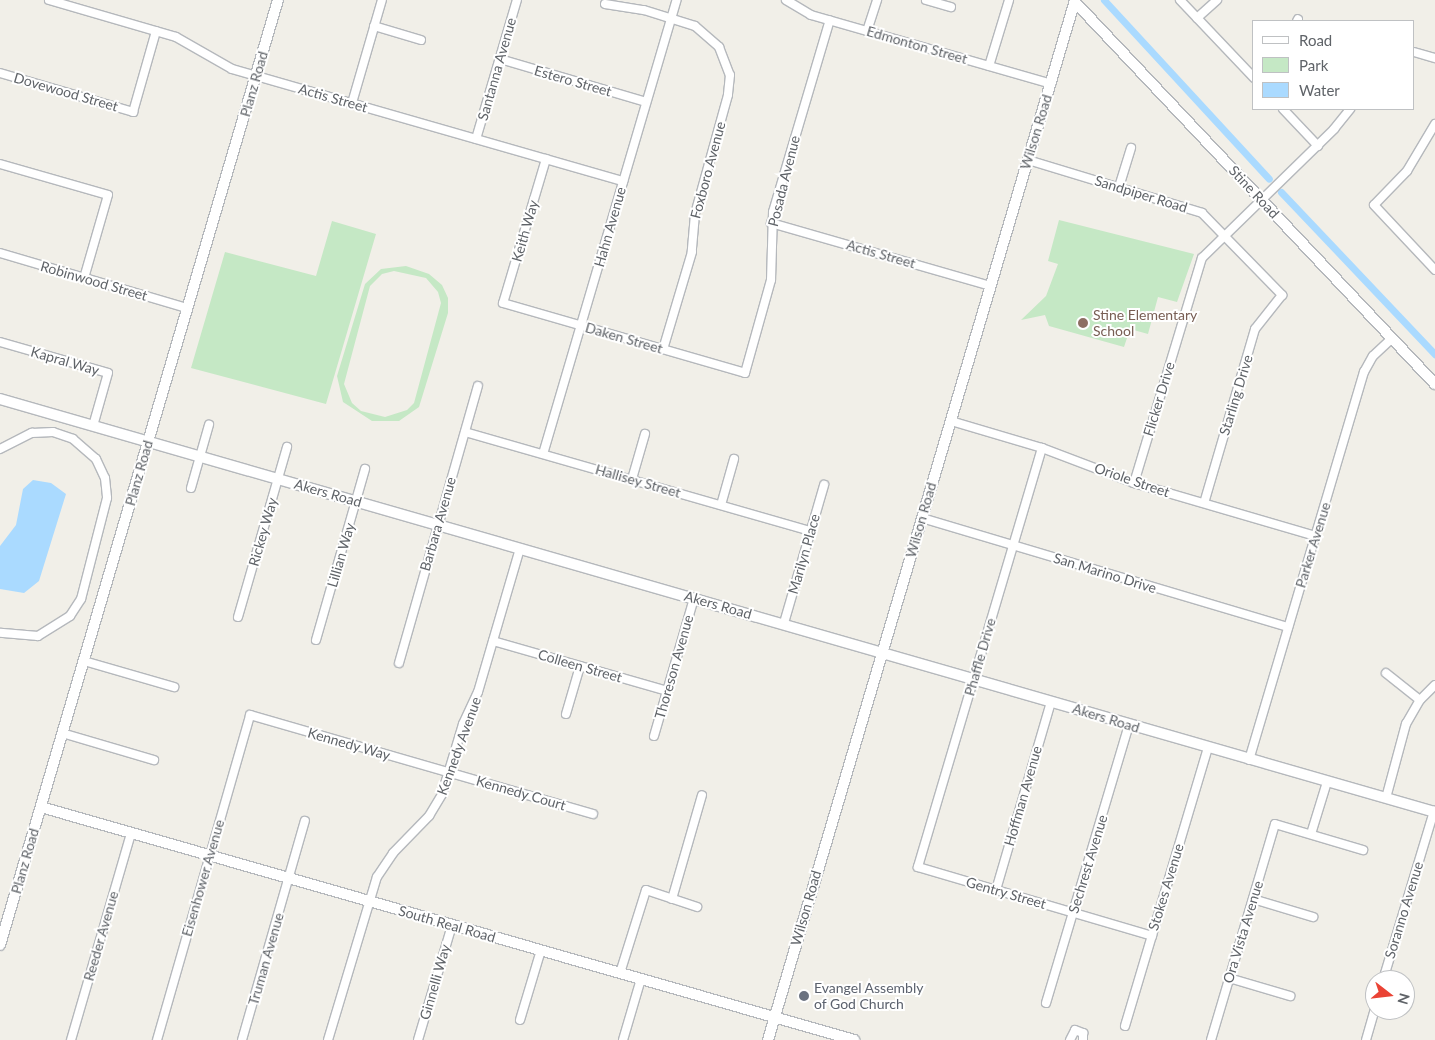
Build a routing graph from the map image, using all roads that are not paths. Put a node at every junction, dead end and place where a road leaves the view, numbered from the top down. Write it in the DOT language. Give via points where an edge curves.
graph roads {
  1 [pos="49,0"];
  2 [pos="278,0"];
  3 [pos="382,0"];
  4 [pos="517,0"];
  5 [pos="677,0"];
  6 [pos="786,0"];
  7 [pos="877,0"];
  8 [pos="926,0"];
  9 [pos="1009,0"];
  10 [pos="1180,0"];
  11 [pos="1217,0"];
  12 [pos="1074,1"];
  13 [pos="605,4"];
  14 [pos="951,7"];
  15 [pos="672,18"];
  16 [pos="1197,18"];
  17 [pos="830,20"];
  18 [pos="374,26"];
  19 [pos="867,31"];
  20 [pos="156,32"];
  21 [pos="421,40"];
  22 [pos="1415,52"];
  23 [pos="1435,58"];
  24 [pos="500,59"];
  25 [pos="989,66"];
  26 [pos="0,73"];
  27 [pos="256,76"];
  28 [pos="1252,76"];
  29 [pos="1051,84"];
  30 [pos="646,102"];
  31 [pos="352,103"];
  32 [pos="1284,110"];
  33 [pos="1349,110"];
  34 [pos="1435,124"];
  35 [pos="476,139"];
  36 [pos="1318,146"];
  37 [pos="1131,148"];
  38 [pos="546,158"];
  39 [pos="1028,160"];
  40 [pos="0,164"];
  41 [pos="623,181"];
  42 [pos="1119,187"];
  43 [pos="1261,199"];
  44 [pos="771,223"];
  45 [pos="1224,234"];
  46 [pos="0,253"];
  47 [pos="1434,267"];
  48 [pos="84,278"];
  49 [pos="991,286"];
  50 [pos="1282,295"];
  51 [pos="503,303"];
  52 [pos="188,308"];
  53 [pos="581,326"];
  54 [pos="1392,338"];
  55 [pos="0,342"];
  56 [pos="663,349"];
  57 [pos="745,373"];
  58 [pos="1434,381"];
  59 [pos="478,386"];
  60 [pos="0,400"];
  61 [pos="951,421"];
  62 [pos="209,424"];
  63 [pos="93,426"];
  64 [pos="465,432"];
  65 [pos="645,434"];
  66 [pos="148,442"];
  67 [pos="287,447"];
  68 [pos="1042,448"];
  69 [pos="0,449"];
  70 [pos="544,454"];
  71 [pos="200,456"];
  72 [pos="734,459"];
  73 [pos="365,469"];
  74 [pos="278,478"];
  75 [pos="632,480"];
  76 [pos="1134,483"];
  77 [pos="824,485"];
  78 [pos="191,488"];
  79 [pos="356,501"];
  80 [pos="1204,504"];
  81 [pos="721,505"];
  82 [pos="922,518"];
  83 [pos="438,524"];
  84 [pos="811,530"];
  85 [pos="1315,536"];
  86 [pos="1013,545"];
  87 [pos="520,548"];
  88 [pos="694,598"];
  89 [pos="238,617"];
  90 [pos="784,624"];
  91 [pos="1288,628"];
  92 [pos="0,634"];
  93 [pos="316,640"];
  94 [pos="493,641"];
  95 [pos="882,652"];
  96 [pos="84,661"];
  97 [pos="399,663"];
  98 [pos="580,666"];
  99 [pos="1386,673"];
  100 [pos="974,679"];
  101 [pos="1435,685"];
  102 [pos="174,687"];
  103 [pos="667,691"];
  104 [pos="1420,700"];
  105 [pos="1051,702"];
  106 [pos="566,714"];
  107 [pos="250,715"];
  108 [pos="1129,725"];
  109 [pos="62,733"];
  110 [pos="654,736"];
  111 [pos="1208,748"];
  112 [pos="154,760"];
  113 [pos="1248,760"];
  114 [pos="449,772"];
  115 [pos="1327,782"];
  116 [pos="702,795"];
  117 [pos="1386,798"];
  118 [pos="41,807"];
  119 [pos="1434,811"];
  120 [pos="593,814"];
  121 [pos="305,821"];
  122 [pos="131,833"];
  123 [pos="1311,834"];
  124 [pos="1363,850"];
  125 [pos="210,856"];
  126 [pos="918,867"];
  127 [pos="289,878"];
  128 [pos="996,890"];
  129 [pos="672,899"];
  130 [pos="1253,899"];
  131 [pos="368,901"];
  132 [pos="697,907"];
  133 [pos="1073,913"];
  134 [pos="1313,917"];
  135 [pos="3,924"];
  136 [pos="452,925"];
  137 [pos="1152,936"];
  138 [pos="0,945"];
  139 [pos="541,950"];
  140 [pos="1386,970"];
  141 [pos="620,973"];
  142 [pos="1229,978"];
  143 [pos="641,979"];
  144 [pos="1290,996"];
  145 [pos="1046,1003"];
  146 [pos="774,1017"];
  147 [pos="520,1020"];
  148 [pos="1372,1020"];
  149 [pos="1125,1026"];
  150 [pos="71,1040"];
  151 [pos="157,1040"];
  152 [pos="242,1040"];
  153 [pos="328,1040"];
  154 [pos="418,1040"];
  155 [pos="623,1040"];
  156 [pos="768,1040"];
  157 [pos="854,1040"];
  158 [pos="1070,1040"];
  159 [pos="1085,1040"];
  160 [pos="1211,1040"];
  161 [pos="1366,1040"];
  1 -- 20 [label="street, Actis Street"];
  2 -- 27 [label="street, Planz Road"];
  3 -- 18 [label="street"];
  4 -- 24 [label="street, Santanna Avenue"];
  5 -- 15 [label="street, Hahn Avenue"];
  6 -- 17 [label="street, Edmonton Street" via="811,15"];
  7 -- 19 [label="street"];
  8 -- 14 [label="street"];
  9 -- 25 [label="street"];
  10 -- 16 [label="street"];
  11 -- 16 [label="street"];
  12 -- 29 [label="street, Wilson Road"];
  12 -- 43 [label="street, Stine Road"];
  13 -- 15 [label="street, Foxboro Avenue"];
  15 -- 30 [label="street, Hahn Avenue"];
  15 -- 56 [label="street, Foxboro Avenue" via="695,26 712,38 724,55 730,85 696,208 692,252"];
  16 -- 28 [label="street"];
  17 -- 19 [label="street, Edmonton Street"];
  17 -- 44 [label="street, Posada Avenue"];
  18 -- 21 [label="street"];
  18 -- 31 [label="street"];
  19 -- 25 [label="street, Edmonton Street"];
  20 -- 26 [label="street, Dovewood Street" via="133,112"];
  20 -- 27 [label="street, Actis Street" via="188,42 221,64"];
  22 -- 23 [label="street"];
  24 -- 30 [label="street, Estero Street"];
  24 -- 35 [label="street, Santanna Avenue"];
  25 -- 29 [label="street, Edmonton Street"];
  27 -- 31 [label="street, Actis Street"];
  27 -- 52 [label="street, Planz Road"];
  29 -- 39 [label="street, Wilson Road"];
  30 -- 41 [label="street, Hahn Avenue"];
  31 -- 35 [label="street, Actis Street"];
  32 -- 36 [label="street"];
  33 -- 36 [label="street, Flicker Drive"];
  34 -- 47 [label="street" via="1407,171 1374,206"];
  35 -- 38 [label="street, Actis Street"];
  36 -- 43 [label="street, Flicker Drive"];
  37 -- 42 [label="street"];
  38 -- 41 [label="street, Actis Street"];
  38 -- 51 [label="street, Keith Way"];
  39 -- 42 [label="street, Sandpiper Road"];
  39 -- 49 [label="street, Wilson Road"];
  40 -- 48 [label="street" via="108,195"];
  41 -- 53 [label="street, Hahn Avenue"];
  42 -- 45 [label="street, Sandpiper Road" via="1192,209"];
  43 -- 45 [label="street, Flicker Drive"];
  43 -- 54 [label="street, Stine Road"];
  44 -- 49 [label="street, Actis Street"];
  44 -- 57 [label="street, Posada Avenue" via="771,280"];
  45 -- 50 [label="street, Sandpiper Road"];
  45 -- 76 [label="street, Flicker Drive" via="1198,268"];
  46 -- 48 [label="street, Robinwood Street"];
  48 -- 52 [label="street, Robinwood Street"];
  49 -- 61 [label="street, Wilson Road"];
  50 -- 80 [label="street, Starling Drive" via="1256,330"];
  51 -- 53 [label="street, Daken Street"];
  52 -- 66 [label="street, Planz Road"];
  53 -- 56 [label="street, Daken Street"];
  53 -- 70 [label="street, Hahn Avenue"];
  54 -- 58 [label="street, Stine Road"];
  54 -- 85 [label="street, Parker Avenue" via="1364,372"];
  55 -- 63 [label="street, Kapral Way" via="108,373"];
  56 -- 57 [label="street, Daken Street"];
  59 -- 64 [label="street, Barbara Avenue"];
  60 -- 63 [label="street, Akers Road"];
  61 -- 68 [label="street, Oriole Street"];
  61 -- 82 [label="street, Wilson Road"];
  62 -- 71 [label="street"];
  63 -- 66 [label="street, Akers Road"];
  64 -- 70 [label="street, Hallisey Street"];
  64 -- 83 [label="street, Barbara Avenue"];
  65 -- 75 [label="street"];
  66 -- 71 [label="street, Akers Road"];
  66 -- 96 [label="street, Planz Road"];
  67 -- 74 [label="street, Rickey Way"];
  68 -- 76 [label="street, Oriole Street"];
  68 -- 86 [label="street, Phaffle Drive"];
  69 -- 92 [label="street" via="32,433 53,432 73,439 96,459 105,478 107,498 81,599 70,616 38,636"];
  70 -- 75 [label="street, Hallisey Street"];
  71 -- 74 [label="street, Akers Road"];
  71 -- 78 [label="street"];
  72 -- 81 [label="street"];
  73 -- 79 [label="street, Lillian Way"];
  74 -- 79 [label="street, Akers Road"];
  74 -- 89 [label="street, Rickey Way"];
  75 -- 81 [label="street, Hallisey Street"];
  76 -- 80 [label="street, Oriole Street"];
  77 -- 84 [label="street, Marilyn Place"];
  79 -- 83 [label="street, Akers Road"];
  79 -- 93 [label="street, Lillian Way"];
  80 -- 85 [label="street, Oriole Street"];
  81 -- 84 [label="street, Hallisey Street"];
  82 -- 86 [label="street, San Marino Drive"];
  82 -- 95 [label="street, Wilson Road"];
  83 -- 87 [label="street, Akers Road"];
  83 -- 97 [label="street, Barbara Avenue"];
  84 -- 90 [label="street, Marilyn Place"];
  85 -- 91 [label="street, Parker Avenue"];
  86 -- 91 [label="street, San Marino Drive"];
  86 -- 100 [label="street, Phaffle Drive"];
  87 -- 88 [label="street, Akers Road"];
  87 -- 94 [label="street, Kennedy Avenue"];
  88 -- 90 [label="street, Akers Road"];
  88 -- 103 [label="street, Thoreson Avenue"];
  90 -- 95 [label="street, Akers Road"];
  91 -- 113 [label="street, Parker Avenue"];
  94 -- 98 [label="street, Colleen Street"];
  94 -- 114 [label="street, Kennedy Avenue"];
  95 -- 100 [label="street, Akers Road"];
  95 -- 146 [label="street, Wilson Road"];
  96 -- 102 [label="street"];
  96 -- 109 [label="street, Planz Road"];
  98 -- 103 [label="street, Colleen Street"];
  98 -- 106 [label="street"];
  99 -- 104 [label="street"];
  100 -- 105 [label="street, Akers Road"];
  100 -- 126 [label="street, Phaffle Drive"];
  101 -- 104 [label="street"];
  103 -- 110 [label="street, Thoreson Avenue"];
  104 -- 117 [label="street" via="1406,724"];
  105 -- 108 [label="street, Akers Road"];
  105 -- 128 [label="street, Hoffman Avenue"];
  107 -- 114 [label="street, Kennedy Way"];
  107 -- 125 [label="street, Eisenhower Avenue"];
  108 -- 111 [label="street, Akers Road"];
  108 -- 133 [label="street, Sechrest Avenue"];
  109 -- 112 [label="street"];
  109 -- 118 [label="street, Planz Road"];
  111 -- 113 [label="street, Akers Road"];
  111 -- 137 [label="street, Stokes Avenue"];
  113 -- 115 [label="street, Akers Road"];
  114 -- 120 [label="street, Kennedy Court"];
  114 -- 131 [label="street, Kennedy Avenue" via="436,805 384,864"];
  115 -- 117 [label="street, Akers Road"];
  115 -- 123 [label="street"];
  116 -- 129 [label="street"];
  117 -- 119 [label="street, Akers Road"];
  118 -- 122 [label="street, South Real Road"];
  118 -- 135 [label="street, Planz Road"];
  119 -- 140 [label="street, Soranno Avenue"];
  121 -- 127 [label="street, Truman Avenue"];
  122 -- 125 [label="street, South Real Road"];
  122 -- 150 [label="street, Reeder Avenue"];
  123 -- 124 [label="street"];
  123 -- 130 [label="street, Ora Vista Avenue" via="1275,824"];
  125 -- 127 [label="street, South Real Road"];
  125 -- 151 [label="street, Eisenhower Avenue"];
  126 -- 128 [label="street, Gentry Street"];
  127 -- 131 [label="street, South Real Road"];
  127 -- 152 [label="street, Truman Avenue"];
  128 -- 133 [label="street, Gentry Street"];
  129 -- 132 [label="street"];
  129 -- 141 [label="street" via="646,890"];
  130 -- 134 [label="street"];
  130 -- 142 [label="street, Ora Vista Avenue"];
  131 -- 136 [label="street, South Real Road"];
  131 -- 153 [label="street, Kennedy Avenue"];
  133 -- 137 [label="street, Gentry Street"];
  133 -- 145 [label="street, Sechrest Avenue"];
  135 -- 138 [label="street, Planz Road"];
  136 -- 139 [label="street, South Real Road"];
  136 -- 154 [label="street, Ginnelli Way"];
  137 -- 149 [label="street, Stokes Avenue"];
  139 -- 141 [label="street, South Real Road"];
  139 -- 147 [label="street"];
  141 -- 143 [label="street, South Real Road"];
  142 -- 144 [label="street"];
  142 -- 160 [label="street, Ora Vista Avenue"];
  143 -- 146 [label="street, South Real Road"];
  143 -- 155 [label="street"];
  146 -- 156 [label="street, Wilson Road"];
  146 -- 157 [label="street, South Real Road"];
  148 -- 161 [label="street"];
  158 -- 159 [label="street" via="1075,1030 1083,1033"];
}
